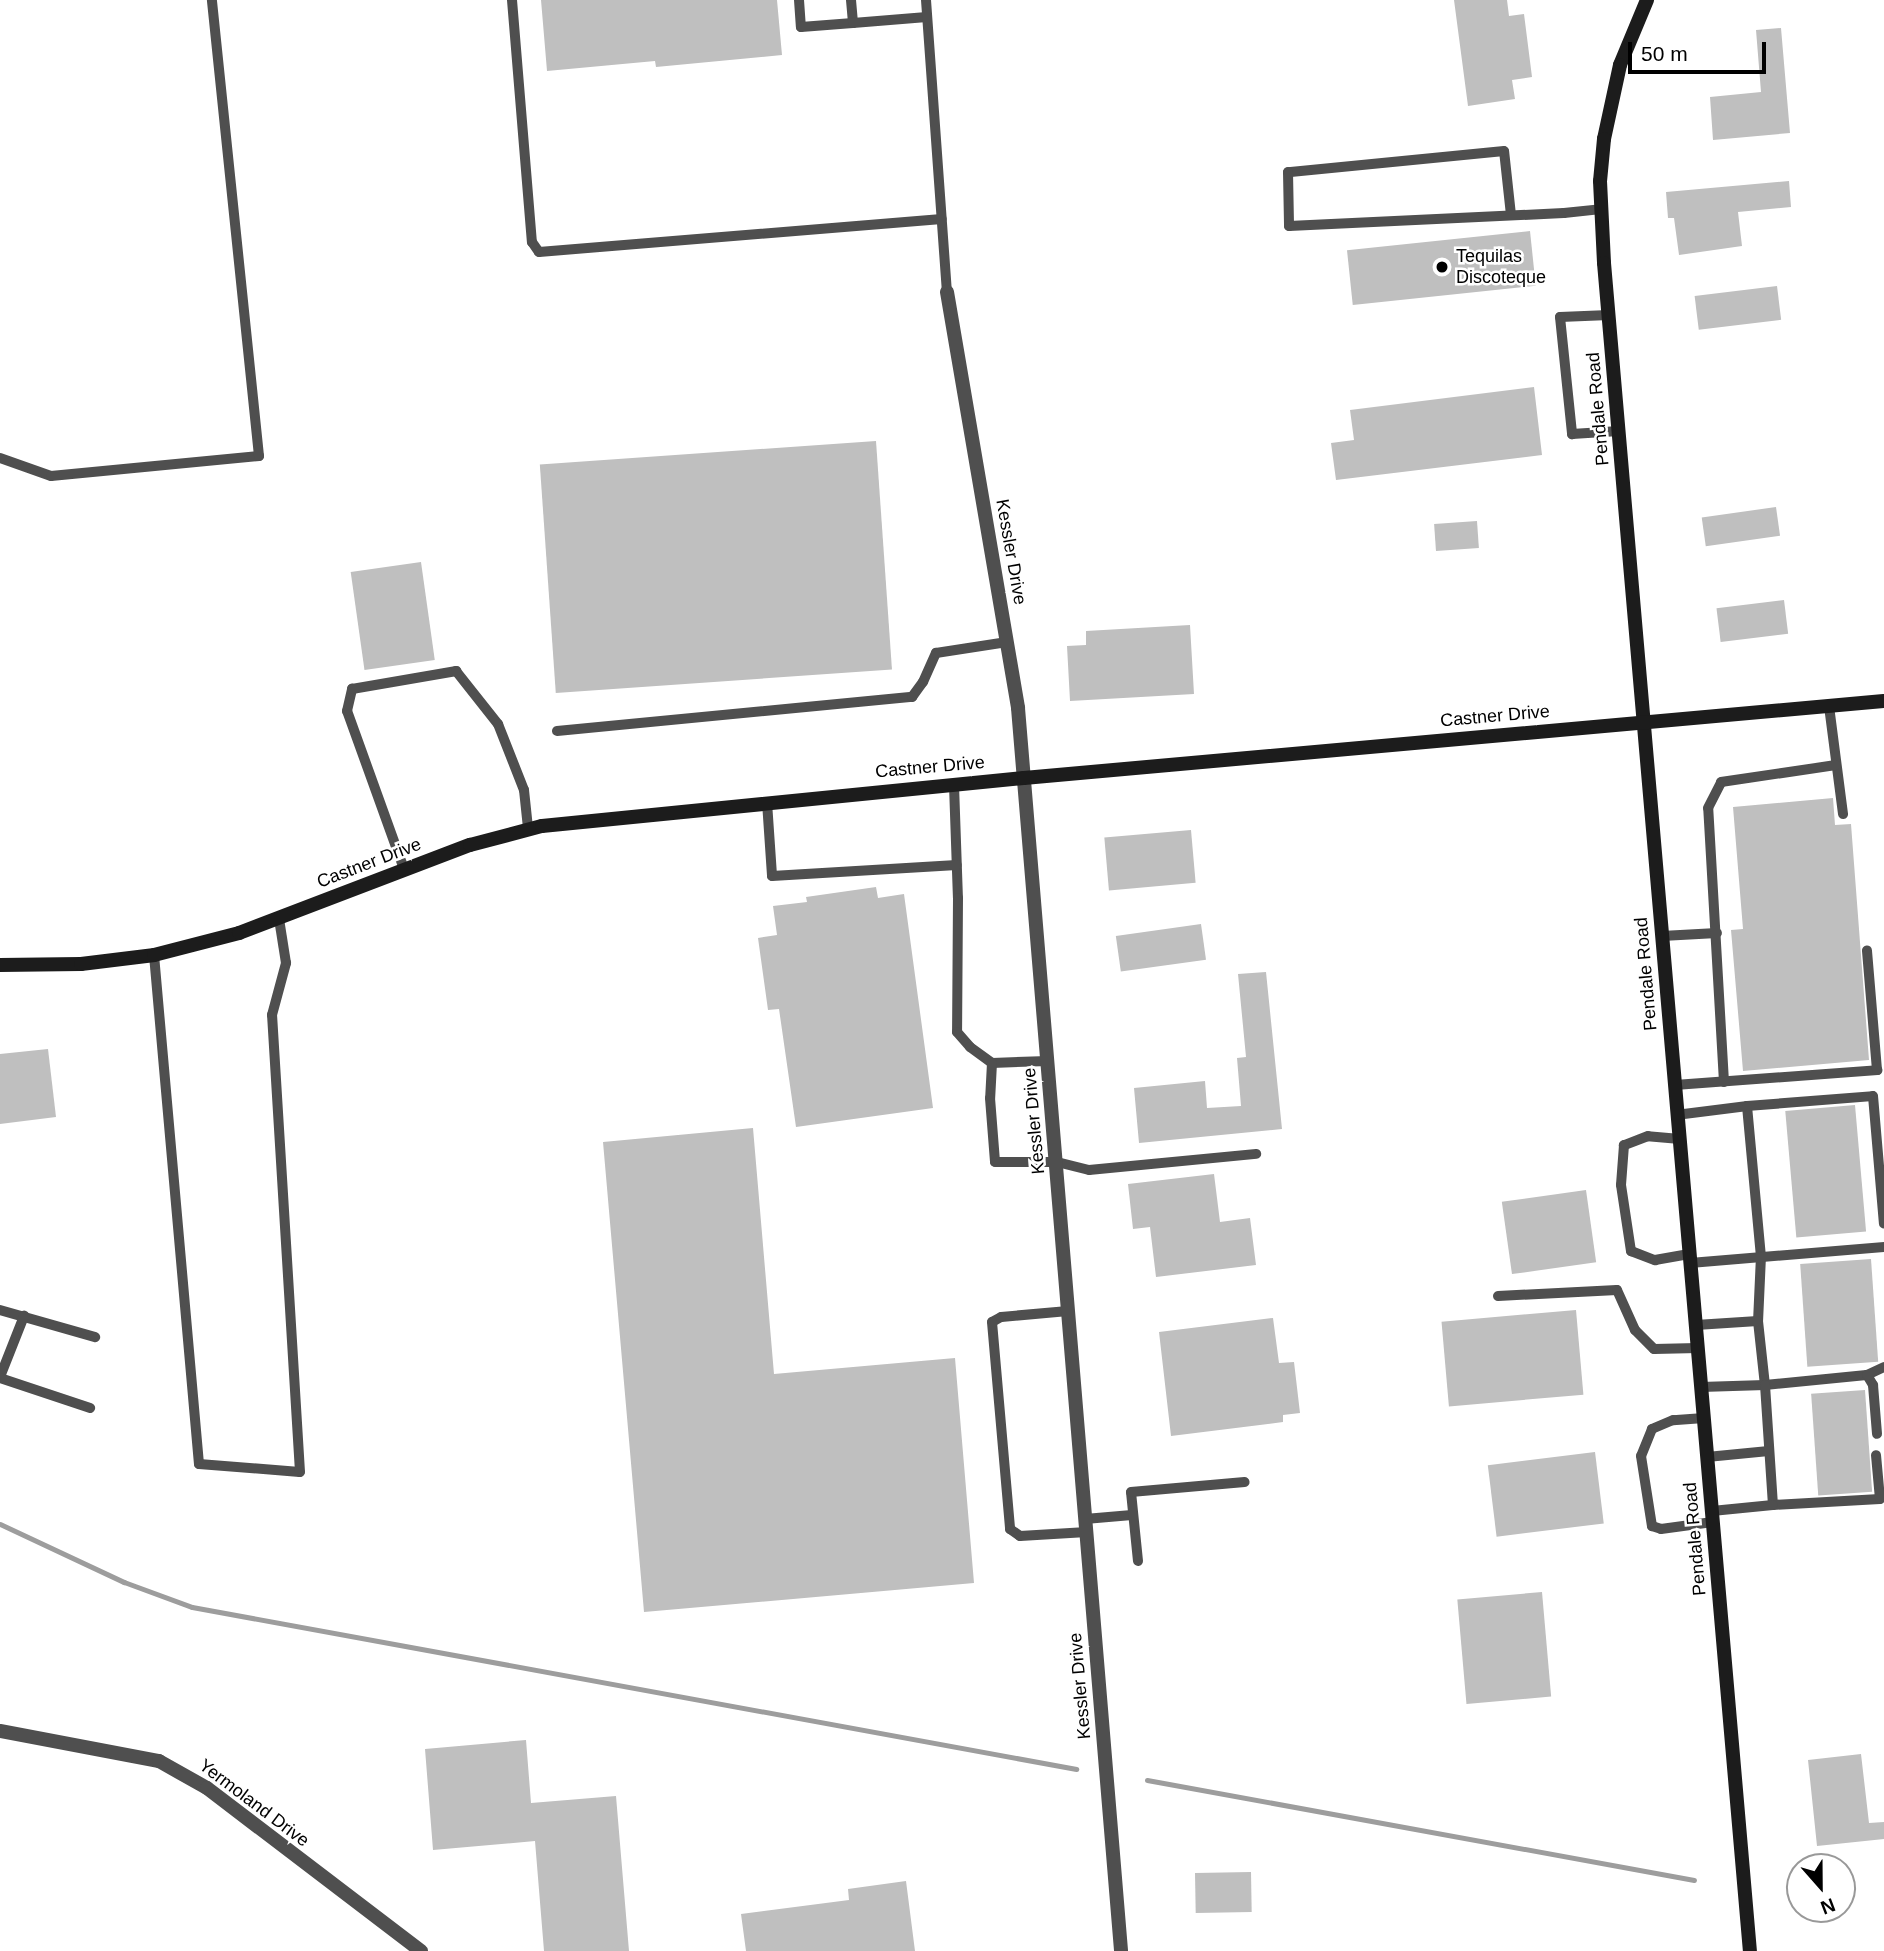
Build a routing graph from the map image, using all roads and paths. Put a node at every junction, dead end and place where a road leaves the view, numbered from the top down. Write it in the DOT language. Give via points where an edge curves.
graph roads {
  1 [pos="212,0"];
  2 [pos="512,0"];
  3 [pos="799,0"];
  4 [pos="851,0"];
  5 [pos="926,0"];
  6 [pos="1647,0"];
  7 [pos="927,17"];
  8 [pos="853,23"];
  9 [pos="1601,209"];
  10 [pos="1511,215"];
  11 [pos="942,219"];
  12 [pos="947,292"];
  13 [pos="1609,315"];
  14 [pos="1619,431"];
  15 [pos="0,458"];
  16 [pos="1007,642"];
  17 [pos="1884,701"];
  18 [pos="1829,706"];
  19 [pos="1643,722"];
  20 [pos="557,732"];
  21 [pos="1836,765"];
  22 [pos="1024,778"];
  23 [pos="954,785"];
  24 [pos="767,802"];
  25 [pos="1843,814"];
  26 [pos="528,829"];
  27 [pos="957,865"];
  28 [pos="404,869"];
  29 [pos="279,919"];
  30 [pos="1717,933"];
  31 [pos="1662,936"];
  32 [pos="1867,950"];
  33 [pos="154,955"];
  34 [pos="0,965"];
  35 [pos="1048,1061"];
  36 [pos="992,1063"];
  37 [pos="1724,1082"];
  38 [pos="1675,1085"];
  39 [pos="1747,1106"];
  40 [pos="1676,1115"];
  41 [pos="1679,1139"];
  42 [pos="1256,1154"];
  43 [pos="1057,1162"];
  44 [pos="1884,1224"];
  45 [pos="1884,1247"];
  46 [pos="1761,1256"];
  47 [pos="1690,1258"];
  48 [pos="1499,1296"];
  49 [pos="0,1310"];
  50 [pos="1068,1311"];
  51 [pos="24,1317"];
  52 [pos="1758,1321"];
  53 [pos="1696,1325"];
  54 [pos="95,1337"];
  55 [pos="1698,1348"];
  56 [pos="1884,1367"];
  57 [pos="1867,1375"];
  58 [pos="0,1377"];
  59 [pos="1765,1385"];
  60 [pos="1701,1387"];
  61 [pos="90,1408"];
  62 [pos="1704,1418"];
  63 [pos="1877,1434"];
  64 [pos="1769,1451"];
  65 [pos="1876,1455"];
  66 [pos="1707,1457"];
  67 [pos="1245,1482"];
  68 [pos="1773,1505"];
  69 [pos="1132,1515"];
  70 [pos="1712,1516"];
  71 [pos="1086,1525"];
  72 [pos="1138,1561"];
  73 [pos="0,1731"];
  74 [pos="421,1951"];
  75 [pos="1121,1951"];
  76 [pos="1750,1951"];
  1 -- 15 [label="lane" via="259,456 51,477"];
  2 -- 11 [label="lane" via="532,242 539,252"];
  3 -- 8 [label="lane" via="801,27"];
  4 -- 8 [label="lane"];
  5 -- 7 [label="lane"];
  6 -- 9 [label="street, Pendale Road" via="1630,35 1611,98"];
  7 -- 8 [label="lane"];
  7 -- 11 [label="lane"];
  9 -- 10 [label="lane"];
  9 -- 13 [label="street, Pendale Road"];
  10 -- 10 [label="lane" via="1289,226 1288,172 1504,151"];
  11 -- 12 [label="lane"];
  12 -- 16 [label="street, Kessler Drive"];
  13 -- 14 [label="street, Pendale Road"];
  13 -- 14 [label="lane" via="1560,317 1572,434"];
  14 -- 19 [label="street, Pendale Road"];
  16 -- 20 [label="lane" via="936,653 912,697"];
  16 -- 22 [label="street, Kessler Drive"];
  17 -- 18 [label="street, Castner Drive"];
  18 -- 19 [label="street, Castner Drive"];
  18 -- 21 [label="lane"];
  19 -- 22 [label="street, Castner Drive"];
  19 -- 31 [label="street, Pendale Road"];
  21 -- 25 [label="lane"];
  21 -- 30 [label="lane" via="1721,782 1708,808"];
  22 -- 23 [label="street, Castner Drive"];
  22 -- 35 [label="street, Kessler Drive"];
  23 -- 24 [label="street, Castner Drive"];
  23 -- 27 [label="lane"];
  24 -- 26 [label="street, Castner Drive"];
  24 -- 27 [label="lane" via="772,876"];
  26 -- 28 [label="street, Castner Drive"];
  26 -- 28 [label="lane" via="524,790 498,724 456,671 352,690 347,711"];
  27 -- 36 [label="lane" via="957,1032"];
  28 -- 29 [label="street, Castner Drive"];
  29 -- 33 [label="street, Castner Drive"];
  29 -- 33 [label="lane" via="286,964 272,1015 300,1472 200,1464"];
  30 -- 31 [label="lane"];
  30 -- 37 [label="lane"];
  31 -- 38 [label="street, Pendale Road"];
  32 -- 37 [label="lane" via="1877,1070"];
  33 -- 34 [label="street, Castner Drive" via="81,964"];
  35 -- 36 [label="lane"];
  35 -- 43 [label="street, Kessler Drive"];
  36 -- 43 [label="lane" via="995,1162"];
  37 -- 38 [label="lane"];
  38 -- 40 [label="street, Pendale Road"];
  39 -- 40 [label="lane"];
  39 -- 44 [label="lane" via="1873,1096"];
  39 -- 46 [label="lane"];
  40 -- 41 [label="street, Pendale Road"];
  41 -- 47 [label="street, Pendale Road"];
  41 -- 47 [label="lane" via="1648,1136 1624,1145 1621,1185 1631,1251 1655,1259"];
  42 -- 43 [label="lane" via="1089,1170"];
  43 -- 50 [label="street, Kessler Drive"];
  45 -- 46 [label="lane"];
  46 -- 47 [label="lane"];
  46 -- 52 [label="lane"];
  47 -- 53 [label="street, Pendale Road"];
  48 -- 55 [label="lane" via="1617,1290 1635,1330 1654,1349"];
  49 -- 51 [label="lane"];
  50 -- 71 [label="street, Kessler Drive"];
  50 -- 71 [label="lane" via="1001,1317 992,1322 1010,1529 1020,1536"];
  51 -- 54 [label="lane"];
  51 -- 58 [label="lane"];
  52 -- 53 [label="lane"];
  52 -- 59 [label="lane"];
  53 -- 55 [label="street, Pendale Road"];
  55 -- 60 [label="street, Pendale Road"];
  56 -- 57 [label="lane"];
  57 -- 59 [label="lane"];
  57 -- 63 [label="lane" via="1873,1385"];
  58 -- 61 [label="lane"];
  59 -- 60 [label="lane"];
  59 -- 64 [label="lane"];
  60 -- 62 [label="street, Pendale Road"];
  62 -- 66 [label="street, Pendale Road"];
  62 -- 70 [label="lane" via="1673,1420 1652,1429 1641,1456 1652,1526 1661,1530"];
  64 -- 66 [label="lane"];
  64 -- 68 [label="lane"];
  65 -- 68 [label="lane" via="1880,1499"];
  66 -- 70 [label="street, Pendale Road"];
  67 -- 69 [label="lane" via="1131,1492"];
  68 -- 70 [label="lane"];
  69 -- 71 [label="lane"];
  69 -- 72 [label="lane"];
  70 -- 76 [label="street, Pendale Road"];
  71 -- 75 [label="street, Kessler Drive"];
  73 -- 74 [label="street, Yermoland Drive" via="159,1760 207,1788"];
}
